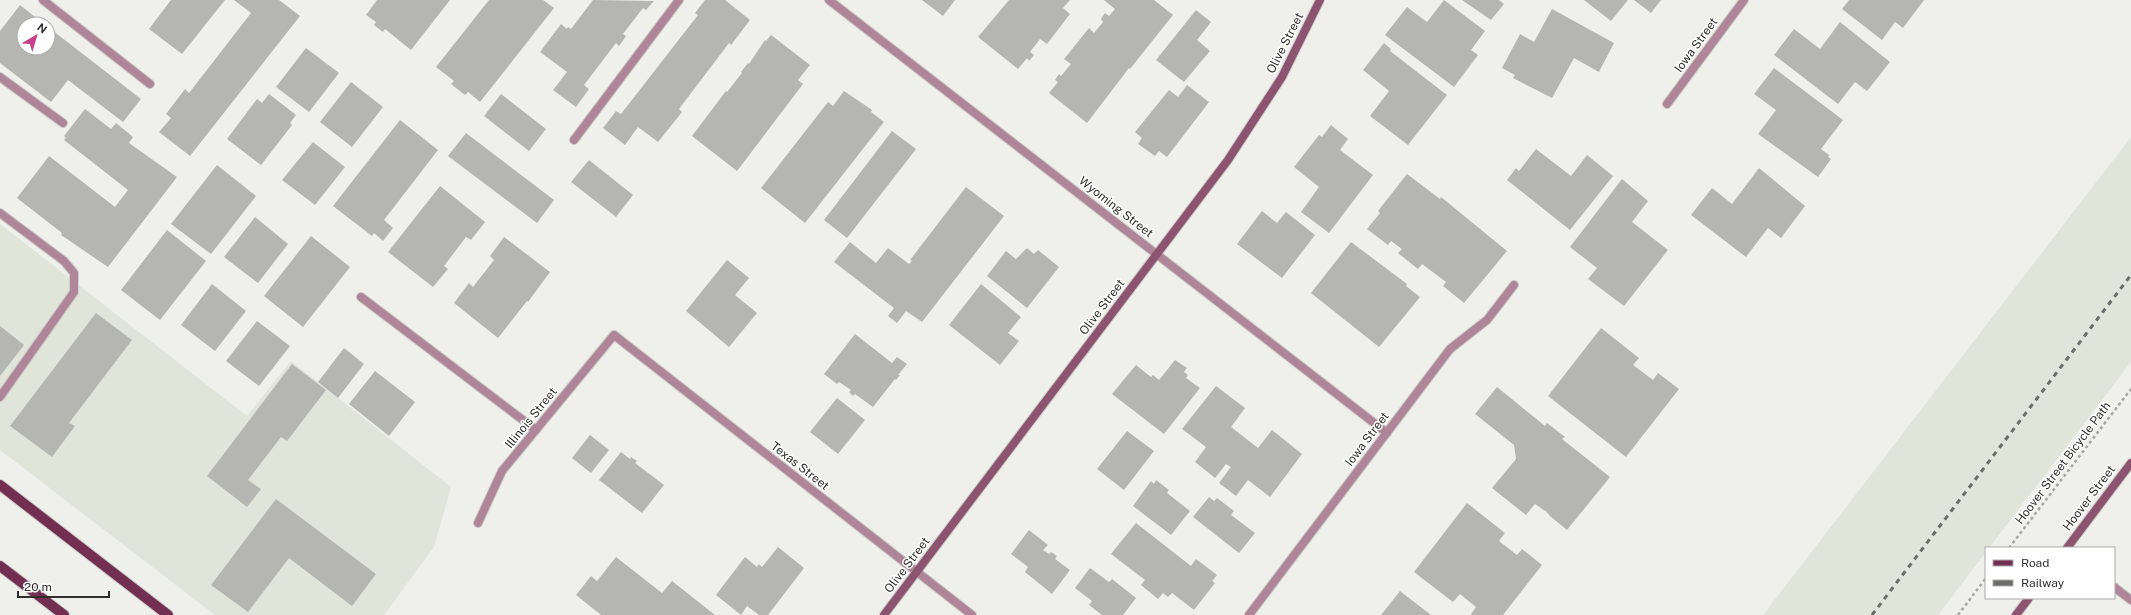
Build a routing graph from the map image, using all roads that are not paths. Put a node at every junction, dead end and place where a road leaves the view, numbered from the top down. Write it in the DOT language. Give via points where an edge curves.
graph roads {
  1 [pos="44,0"];
  2 [pos="679,0"];
  3 [pos="829,0"];
  4 [pos="1320,0"];
  5 [pos="1744,0"];
  6 [pos="0,77"];
  7 [pos="150,84"];
  8 [pos="1667,104"];
  9 [pos="63,123"];
  10 [pos="574,140"];
  11 [pos="0,213"];
  12 [pos="1157,254"];
  13 [pos="1514,285"];
  14 [pos="361,297"];
  15 [pos="614,335"];
  16 [pos="0,397"];
  17 [pos="536,430"];
  18 [pos="1387,433"];
  19 [pos="2131,464"];
  20 [pos="0,486"];
  21 [pos="478,523"];
  22 [pos="2068,547"];
  23 [pos="0,566"];
  24 [pos="916,572"];
  25 [pos="2115,588"];
  26 [pos="2028,599"];
  27 [pos="2131,600"];
  28 [pos="64,615"];
  29 [pos="168,615"];
  30 [pos="884,615"];
  31 [pos="972,615"];
  32 [pos="1248,615"];
  33 [pos="2016,615"];
  1 -- 7 [label="street"];
  2 -- 10 [label="street"];
  3 -- 12 [label="street, Wyoming Street"];
  4 -- 12 [label="street, Olive Street" via="1282,77 1228,160"];
  5 -- 8 [label="street, Iowa Street"];
  6 -- 9 [label="street"];
  11 -- 16 [label="street" via="64,261 74,273 74,292"];
  12 -- 18 [label="street, Wyoming Street"];
  12 -- 24 [label="street, Olive Street"];
  13 -- 18 [label="street, Iowa Street" via="1487,320 1450,349"];
  14 -- 17 [label="street"];
  15 -- 17 [label="street, Illinois Street"];
  15 -- 24 [label="street, Texas Street"];
  17 -- 21 [label="street, Illinois Street" via="502,471"];
  18 -- 32 [label="street, Iowa Street"];
  19 -- 22 [label="street, Hoover Street"];
  20 -- 29 [label="main road"];
  23 -- 28 [label="main road"];
  24 -- 30 [label="street, Olive Street"];
  24 -- 31 [label="street, Texas Street"];
  25 -- 27 [label="street"];
  26 -- 33 [label="street"];
}
